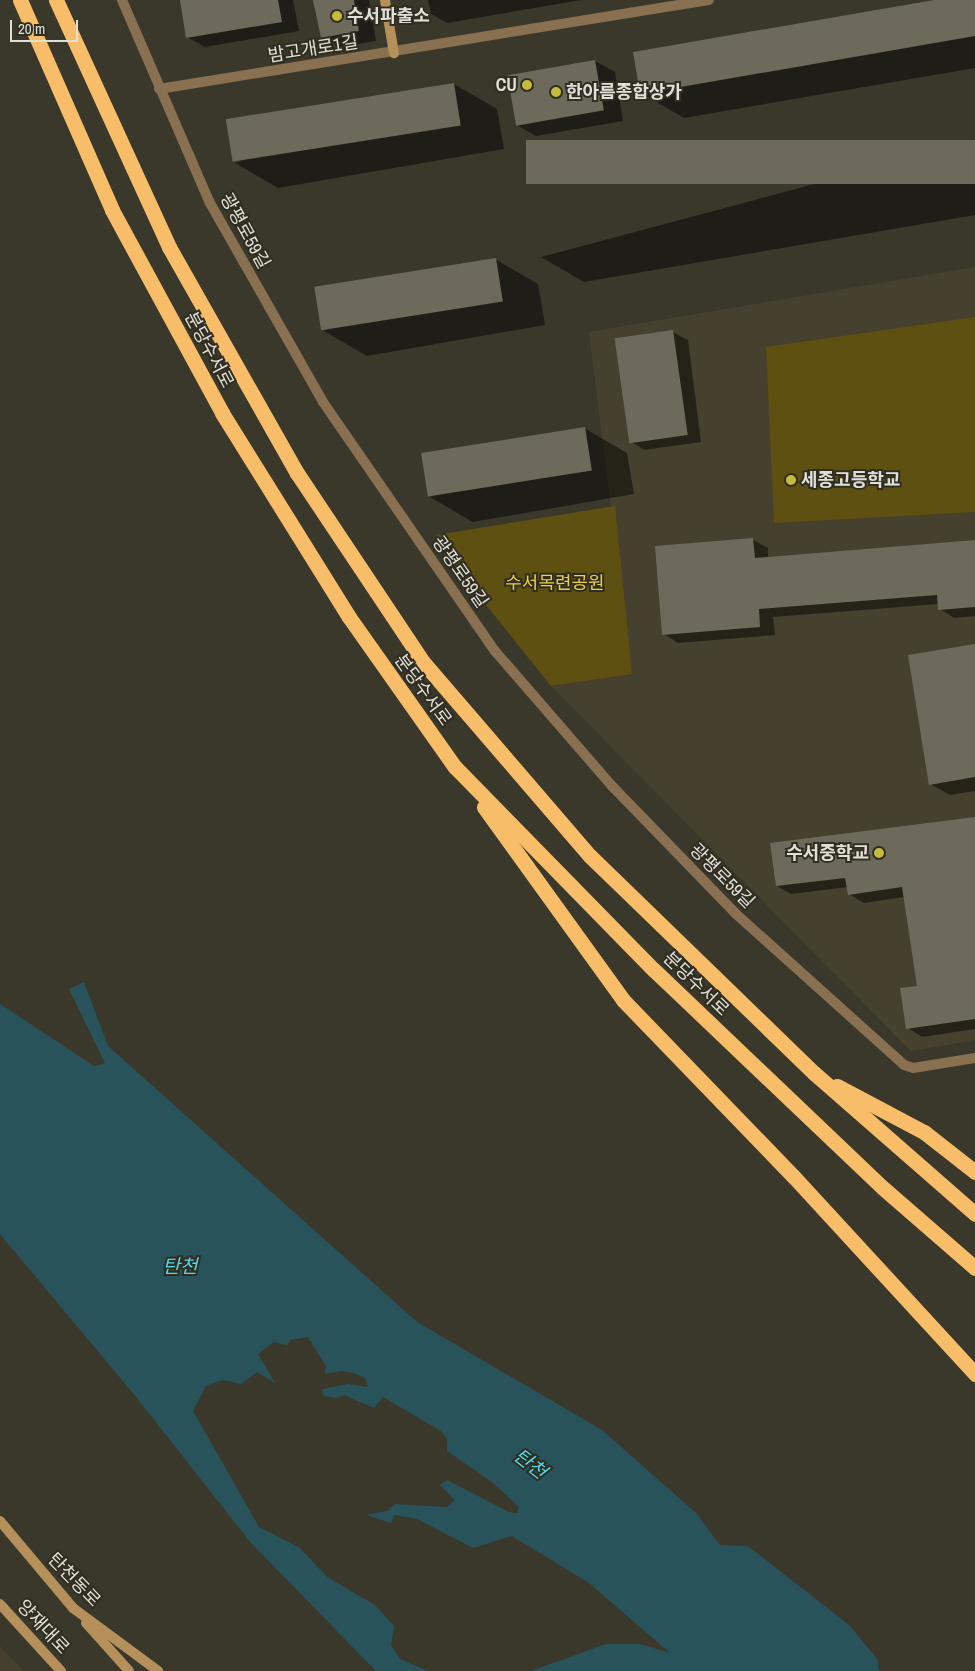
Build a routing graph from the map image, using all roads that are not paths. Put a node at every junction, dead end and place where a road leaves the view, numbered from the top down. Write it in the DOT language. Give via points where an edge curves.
graph roads {
  1 [pos="20,0"];
  2 [pos="56,0"];
  3 [pos="122,0"];
  4 [pos="385,0"];
  5 [pos="709,0"];
  6 [pos="394,52"];
  7 [pos="159,89"];
  8 [pos="455,767"];
  9 [pos="975,1058"];
  10 [pos="814,1073"];
  11 [pos="975,1172"];
  12 [pos="975,1214"];
  13 [pos="975,1268"];
  14 [pos="975,1374"];
  15 [pos="0,1521"];
  16 [pos="0,1604"];
  17 [pos="73,1608"];
  18 [pos="61,1671"];
  19 [pos="129,1671"];
  20 [pos="158,1671"];
  1 -- 8 [label="highway, 분당수서로" via="112,210 222,413 348,617"];
  2 -- 10 [label="highway, 분당수서로" via="169,247 297,473 423,662 590,856"];
  3 -- 7 [label="street, 광평로59길"];
  4 -- 6 [label="street"];
  5 -- 6 [label="street, 밤고개로1길"];
  6 -- 7 [label="street, 밤고개로1길"];
  7 -- 9 [label="street, 광평로59길" via="210,202 323,402 495,651 612,786 736,914 904,1065 913,1068"];
  8 -- 13 [label="highway, 분당수서로" via="654,970 883,1188"];
  8 -- 14 [label="highway" via="623,1000 794,1177"];
  10 -- 11 [label="highway" via="924,1132"];
  10 -- 12 [label="highway, 분당수서로"];
  15 -- 17 [label="street, 탄천동로"];
  16 -- 18 [label="street, 양재대로"];
  17 -- 19 [label="street"];
  17 -- 20 [label="street, 탄천동로"];
}
